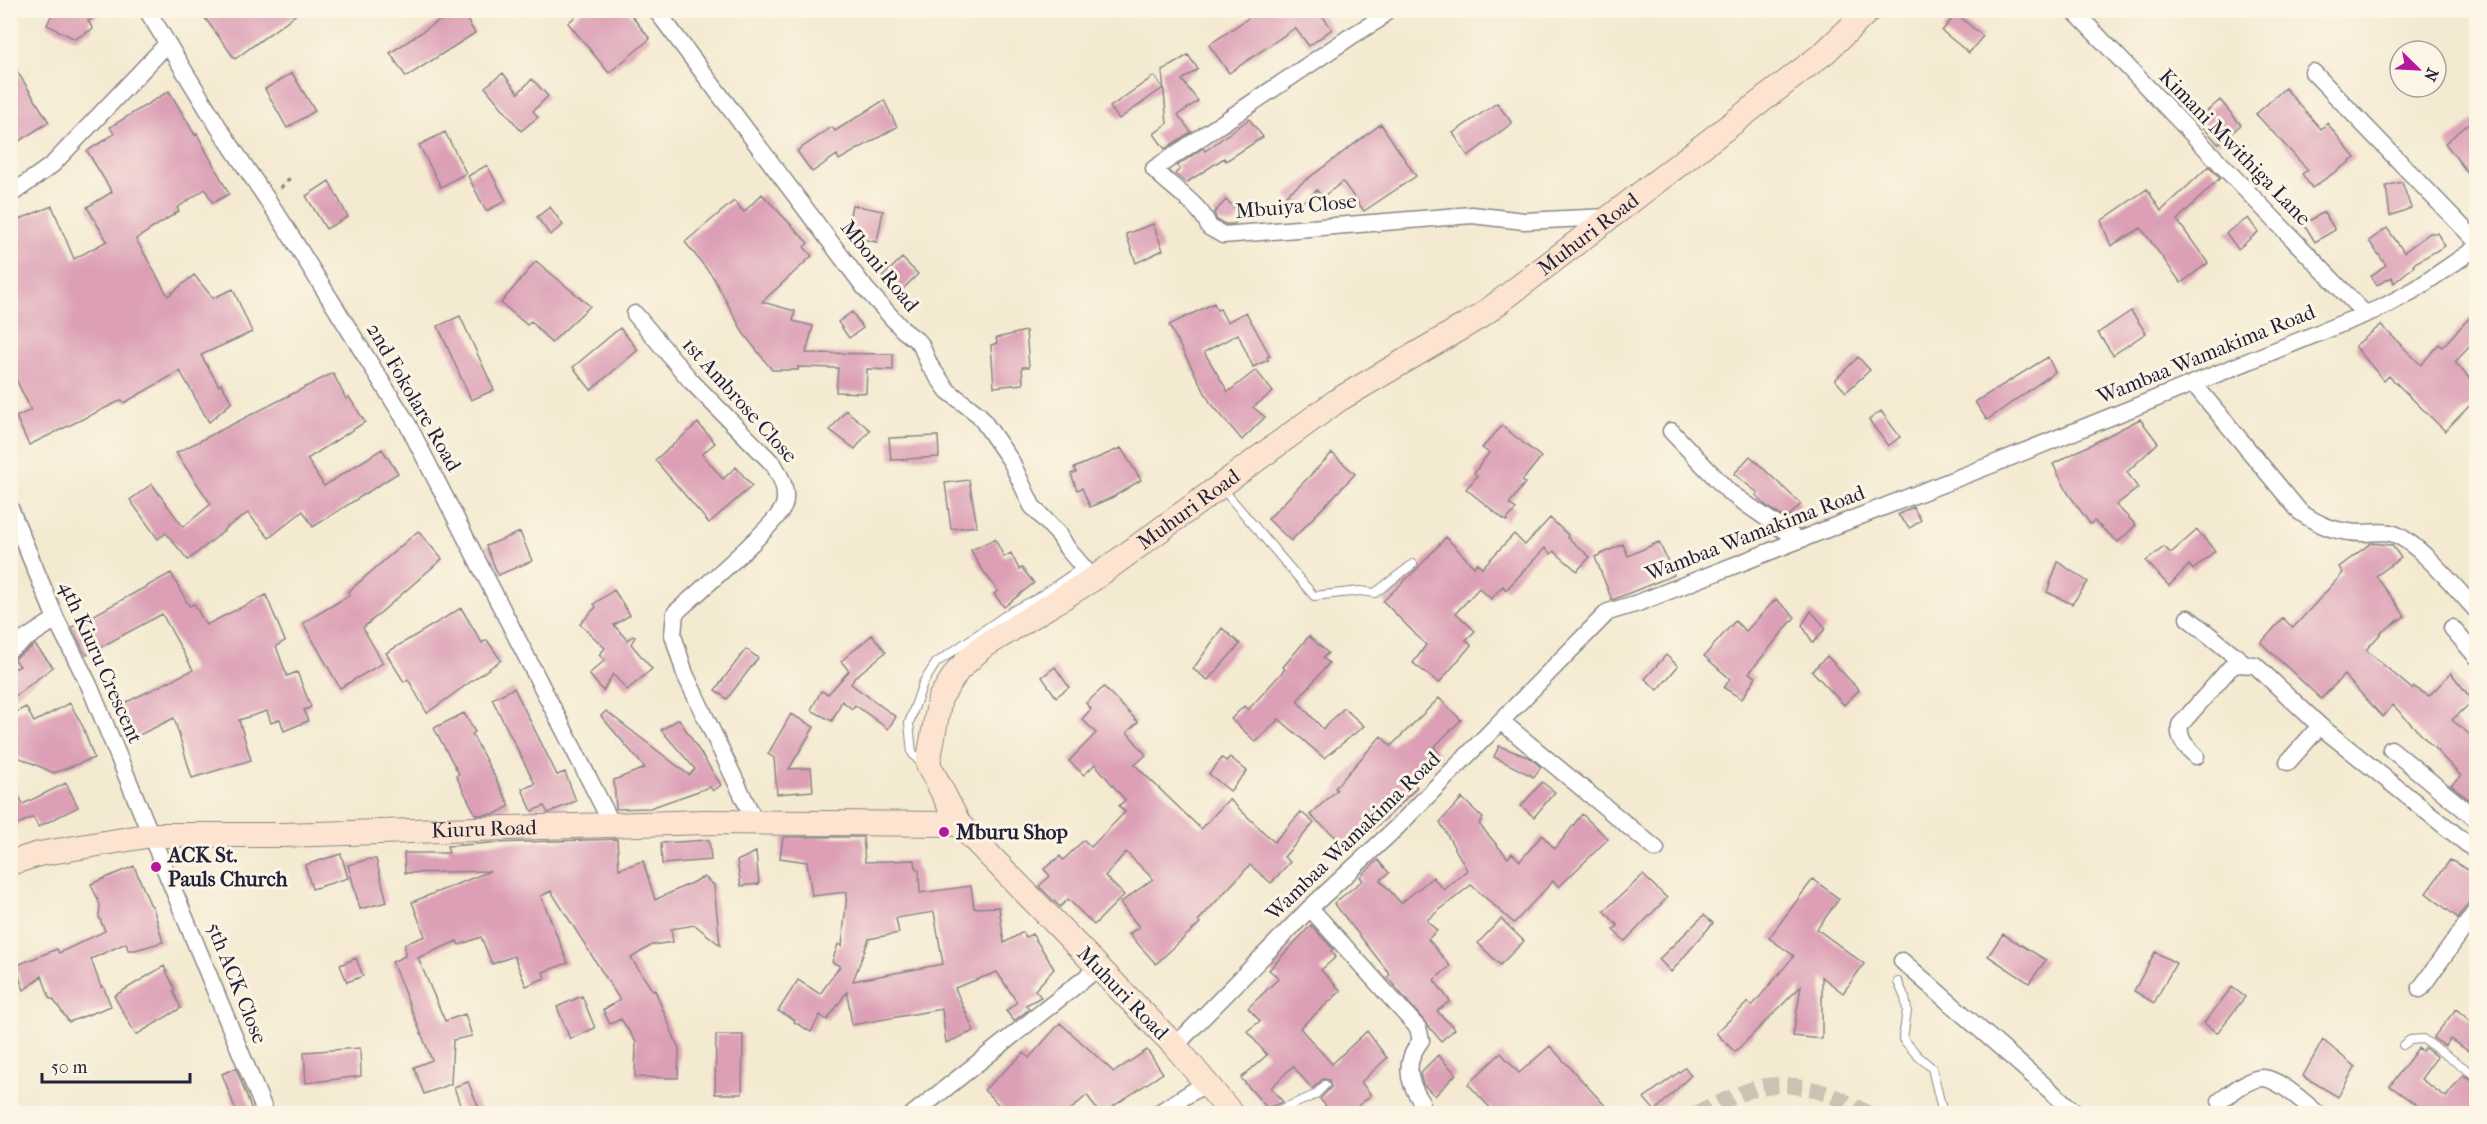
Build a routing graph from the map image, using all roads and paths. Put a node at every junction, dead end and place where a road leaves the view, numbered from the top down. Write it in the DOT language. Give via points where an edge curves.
graph roads {
  1 [pos="147,10"];
  2 [pos="656,10"];
  3 [pos="1387,10"];
  4 [pos="1869,10"];
  5 [pos="2073,10"];
  6 [pos="167,44"];
  7 [pos="2313,72"];
  8 [pos="10,195"];
  9 [pos="1608,217"];
  10 [pos="2476,241"];
  11 [pos="2476,248"];
  12 [pos="635,314"];
  13 [pos="2365,314"];
  14 [pos="2193,383"];
  15 [pos="1671,431"];
  16 [pos="1221,487"];
  17 [pos="10,508"];
  18 [pos="1798,540"];
  19 [pos="1413,564"];
  20 [pos="1088,573"];
  21 [pos="2476,610"];
  22 [pos="2188,618"];
  23 [pos="56,620"];
  24 [pos="2452,628"];
  25 [pos="10,649"];
  26 [pos="2476,656"];
  27 [pos="2244,663"];
  28 [pos="1502,722"];
  29 [pos="2320,726"];
  30 [pos="2391,749"];
  31 [pos="2196,756"];
  32 [pos="2288,762"];
  33 [pos="2476,819"];
  34 [pos="755,822"];
  35 [pos="612,824"];
  36 [pos="959,824"];
  37 [pos="152,835"];
  38 [pos="1656,849"];
  39 [pos="2476,851"];
  40 [pos="10,863"];
  41 [pos="1310,908"];
  42 [pos="2476,910"];
  43 [pos="1902,961"];
  44 [pos="1098,968"];
  45 [pos="1898,982"];
  46 [pos="2420,989"];
  47 [pos="2403,1045"];
  48 [pos="1175,1046"];
  49 [pos="2476,1076"];
  50 [pos="1206,1083"];
  51 [pos="1324,1084"];
  52 [pos="1421,1101"];
  53 [pos="2220,1101"];
  54 [pos="266,1113"];
  55 [pos="913,1113"];
  56 [pos="1157,1113"];
  57 [pos="1232,1113"];
  58 [pos="1270,1113"];
  59 [pos="1943,1113"];
  60 [pos="2077,1113"];
  61 [pos="2318,1113"];
  1 -- 6 [label="street, 2nd Fokolare Road"];
  2 -- 20 [label="street, Mboni Road" via="865,288 920,343 948,392 979,415 1011,460 1032,506"];
  3 -- 9 [label="street, Mbuiya Close" via="1378,20 1154,169 1205,215 1209,227 1223,235 1472,215 1524,220"];
  4 -- 9 [label="main road, Muhuri Road" via="1824,53"];
  5 -- 13 [label="street, Kimani Mwithiga Lane"];
  6 -- 8 [label="street" via="52,165"];
  6 -- 35 [label="street, 2nd Fokolare Road" via="407,423"];
  7 -- 10 [label="street"];
  9 -- 16 [label="main road, Muhuri Road" via="1481,316 1338,400"];
  11 -- 13 [label="street, Wambaa Wamakima Road" via="2416,289"];
  12 -- 34 [label="street, 1st Ambrose Close" via="691,381 774,465 784,482 784,506 771,526 675,613 673,635 685,674"];
  13 -- 14 [label="street, Wambaa Wamakima Road"];
  14 -- 18 [label="street, Wambaa Wamakima Road"];
  14 -- 21 [label="street" via="2300,512 2320,526 2348,533 2391,533 2406,541"];
  15 -- 18 [label="street" via="1729,492"];
  16 -- 19 [label="lane" via="1314,596 1375,593"];
  16 -- 20 [label="main road, Muhuri Road"];
  17 -- 23 [label="street, 4th Kiuru Crescent"];
  18 -- 28 [label="street, Wambaa Wamakima Road" via="1608,612"];
  20 -- 36 [label="main road, Muhuri Road" via="981,648 958,670 940,698 928,764"];
  22 -- 27 [label="street"];
  23 -- 25 [label="street"];
  23 -- 37 [label="street, 4th Kiuru Crescent" via="89,685"];
  24 -- 26 [label="street"];
  27 -- 29 [label="street" via="2255,665"];
  27 -- 31 [label="street" via="2222,675 2180,725 2183,743"];
  28 -- 38 [label="street"];
  28 -- 41 [label="street, Wambaa Wamakima Road"];
  29 -- 32 [label="street"];
  29 -- 39 [label="street"];
  30 -- 33 [label="street"];
  34 -- 35 [label="main road, Kiuru Road"];
  34 -- 36 [label="main road, Kiuru Road"];
  35 -- 37 [label="main road, Kiuru Road" via="283,836"];
  36 -- 44 [label="main road, Muhuri Road"];
  37 -- 40 [label="main road, Kiuru Road" via="39,854"];
  37 -- 54 [label="street, 5th ACK Close"];
  41 -- 48 [label="street, Wambaa Wamakima Road"];
  41 -- 52 [label="street" via="1418,1028 1421,1040 1410,1054 1410,1067 1411,1082"];
  42 -- 46 [label="street"];
  43 -- 60 [label="street"];
  44 -- 48 [label="main road, Muhuri Road"];
  44 -- 55 [label="street"];
  45 -- 59 [label="lane" via="1907,1010 1904,1039 1932,1068"];
  47 -- 49 [label="lane" via="2423,1039"];
  48 -- 50 [label="main road, Muhuri Road"];
  50 -- 56 [label="street"];
  50 -- 57 [label="main road, Muhuri Road"];
  51 -- 58 [label="lane" via="1315,1095"];
  53 -- 61 [label="street" via="2261,1078 2274,1082"];
}
